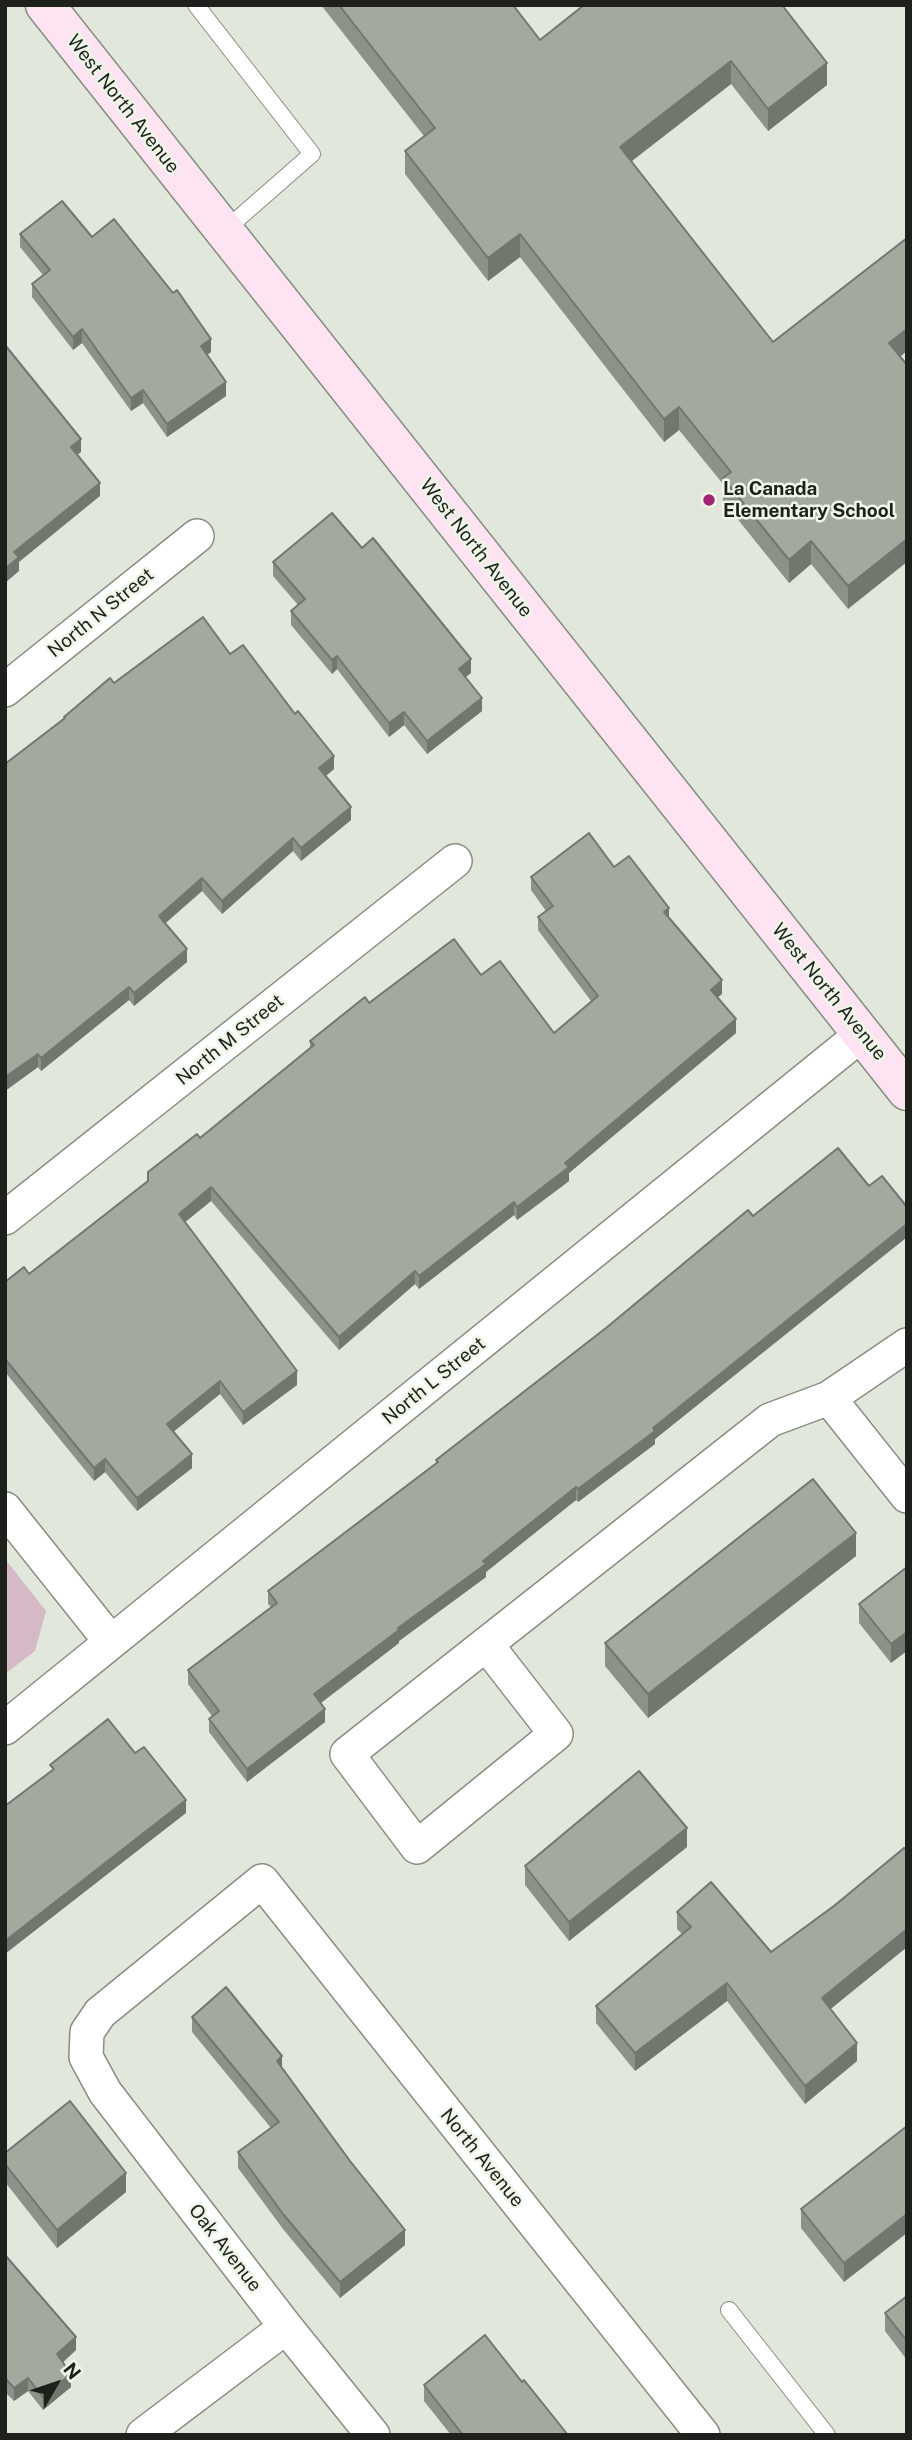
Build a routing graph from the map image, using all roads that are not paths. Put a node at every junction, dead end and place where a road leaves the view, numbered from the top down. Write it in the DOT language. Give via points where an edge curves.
graph roads {
  1 [pos="45,5"];
  2 [pos="196,5"];
  3 [pos="224,231"];
  4 [pos="197,536"];
  5 [pos="5,690"];
  6 [pos="455,861"];
  7 [pos="862,1034"];
  8 [pos="904,1080"];
  9 [pos="5,1218"];
  10 [pos="907,1345"];
  11 [pos="829,1398"];
  12 [pos="907,1496"];
  13 [pos="5,1509"];
  14 [pos="111,1643"];
  15 [pos="486,1644"];
  16 [pos="5,1728"];
  17 [pos="262,1881"];
  18 [pos="729,2310"];
  19 [pos="286,2327"];
  20 [pos="143,2435"];
  21 [pos="373,2435"];
  22 [pos="702,2435"];
  23 [pos="827,2435"];
  1 -- 3 [label="street, West North Avenue"];
  2 -- 3 [label="lane" via="312,154"];
  3 -- 7 [label="street, West North Avenue"];
  4 -- 5 [label="street, North N Street"];
  6 -- 9 [label="street, North M Street"];
  7 -- 8 [label="street, West North Avenue"];
  7 -- 14 [label="street, North L Street"];
  10 -- 11 [label="street"];
  11 -- 12 [label="street"];
  11 -- 15 [label="street" via="770,1420"];
  13 -- 14 [label="street"];
  14 -- 16 [label="street, North L Street"];
  15 -- 15 [label="street" via="346,1754 416,1847 556,1734"];
  17 -- 19 [label="street, Oak Avenue" via="100,2013 87,2032 86,2057 105,2092"];
  17 -- 22 [label="street, North Avenue"];
  18 -- 23 [label="lane"];
  19 -- 20 [label="street"];
  19 -- 21 [label="street, Oak Avenue"];
}
